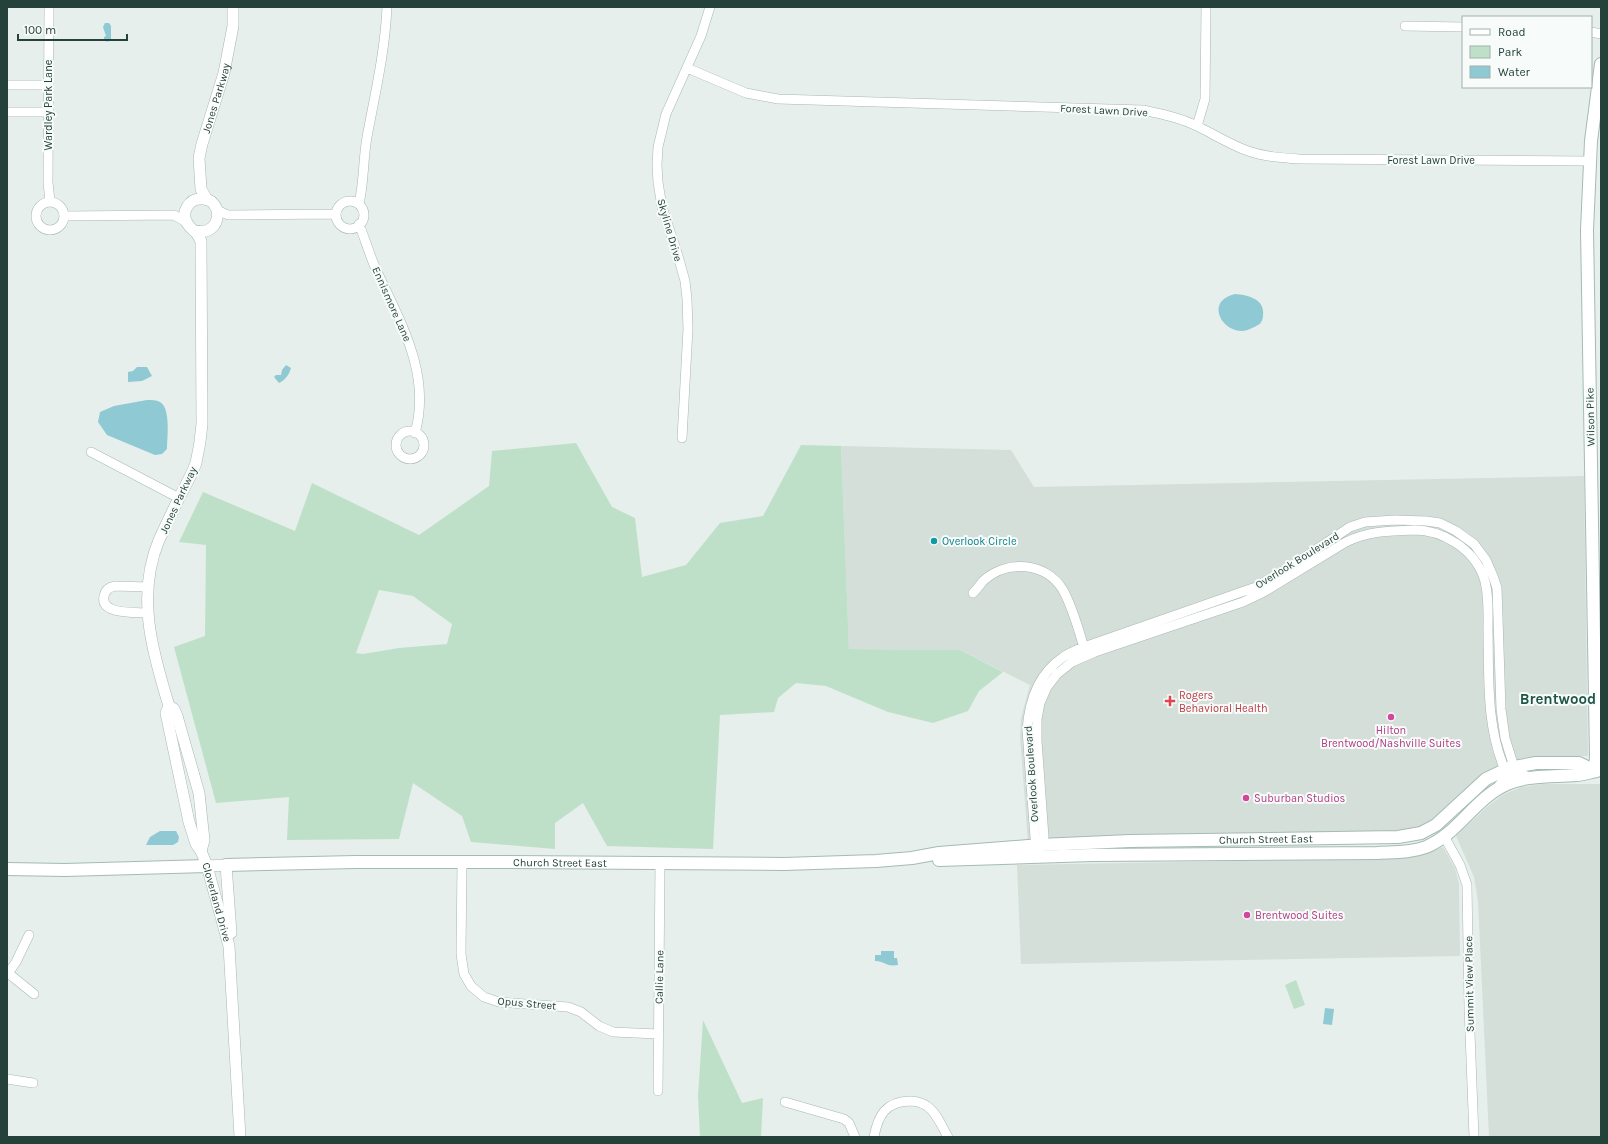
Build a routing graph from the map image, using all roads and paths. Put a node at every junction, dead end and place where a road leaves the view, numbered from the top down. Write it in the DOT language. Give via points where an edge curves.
graph roads {
  1 [pos="49,7"];
  2 [pos="233,7"];
  3 [pos="387,7"];
  4 [pos="710,7"];
  5 [pos="1206,7"];
  6 [pos="1405,26"];
  7 [pos="1462,28"];
  8 [pos="1601,64"];
  9 [pos="687,68"];
  10 [pos="7,85"];
  11 [pos="48,85"];
  12 [pos="7,112"];
  13 [pos="48,112"];
  14 [pos="1198,126"];
  15 [pos="1590,161"];
  16 [pos="201,189"];
  17 [pos="196,200"];
  18 [pos="207,200"];
  19 [pos="50,202"];
  20 [pos="359,204"];
  21 [pos="186,209"];
  22 [pos="336,214"];
  23 [pos="64,216"];
  24 [pos="174,216"];
  25 [pos="217,216"];
  26 [pos="186,222"];
  27 [pos="359,224"];
  28 [pos="195,231"];
  29 [pos="208,231"];
  30 [pos="201,241"];
  31 [pos="415,433"];
  32 [pos="682,438"];
  33 [pos="91,452"];
  34 [pos="179,498"];
  35 [pos="148,587"];
  36 [pos="973,593"];
  37 [pos="147,614"];
  38 [pos="1084,647"];
  39 [pos="1086,656"];
  40 [pos="168,706"];
  41 [pos="1510,769"];
  42 [pos="1598,771"];
  43 [pos="1532,778"];
  44 [pos="1496,790"];
  45 [pos="1444,836"];
  46 [pos="1040,843"];
  47 [pos="201,851"];
  48 [pos="912,858"];
  49 [pos="462,862"];
  50 [pos="660,863"];
  51 [pos="226,865"];
  52 [pos="207,866"];
  53 [pos="7,869"];
  54 [pos="29,935"];
  55 [pos="230,956"];
  56 [pos="8,974"];
  57 [pos="34,994"];
  58 [pos="658,1034"];
  59 [pos="7,1079"];
  60 [pos="33,1083"];
  61 [pos="658,1091"];
  62 [pos="786,1102"];
  63 [pos="240,1137"];
  64 [pos="855,1137"];
  65 [pos="874,1137"];
  66 [pos="948,1137"];
  67 [pos="1474,1137"];
  1 -- 11 [label="street, Wardley Park Lane"];
  2 -- 16 [label="street, Jones Parkway" via="233,26 224,73 199,158"];
  3 -- 20 [label="street" via="382,63 367,138"];
  4 -- 9 [label="street, Skyline Drive" via="702,36"];
  5 -- 14 [label="street" via="1205,99"];
  6 -- 7 [label="street"];
  8 -- 15 [label="main road, Wilson Pike"];
  9 -- 14 [label="street, Forest Lawn Drive" via="746,93 772,98 1131,109 1172,116"];
  9 -- 32 [label="street, Skyline Drive" via="666,114 658,147 657,165 662,207 685,281 687,299 688,329"];
  10 -- 11 [label="street"];
  11 -- 13 [label="street, Wardley Park Lane"];
  12 -- 13 [label="street"];
  13 -- 19 [label="street, Wardley Park Lane"];
  14 -- 15 [label="street, Forest Lawn Drive" via="1243,150 1279,158"];
  15 -- 42 [label="main road, Wilson Pike" via="1587,244"];
  16 -- 17 [label="street, Jones Parkway"];
  16 -- 18 [label="street, Jones Parkway"];
  17 -- 18 [label="street"];
  17 -- 21 [label="street"];
  18 -- 25 [label="street" via="212,203"];
  19 -- 23 [label="street" via="61,208"];
  19 -- 23 [label="street" via="41,205 36,213 40,226 48,230 57,228"];
  20 -- 22 [label="street" via="353,201 344,202"];
  20 -- 27 [label="street" via="364,214"];
  21 -- 24 [label="street"];
  21 -- 26 [label="street"];
  22 -- 25 [label="street"];
  22 -- 27 [label="street" via="338,222 345,227 354,228"];
  23 -- 24 [label="street"];
  24 -- 26 [label="street"];
  25 -- 29 [label="street" via="214,226"];
  26 -- 28 [label="street"];
  27 -- 31 [label="street, Ennismore Lane" via="414,357 421,406"];
  28 -- 29 [label="street"];
  28 -- 30 [label="street"];
  29 -- 30 [label="street"];
  30 -- 34 [label="street, Jones Parkway" via="202,424 196,463"];
  33 -- 34 [label="street"];
  34 -- 35 [label="street, Jones Parkway" via="159,541"];
  35 -- 37 [label="street, Jones Parkway"];
  35 -- 37 [label="street" via="111,587 105,592 104,600 111,609"];
  36 -- 38 [label="street" via="983,581 1006,568 1018,566 1040,570 1052,578 1064,592"];
  37 -- 40 [label="street, Jones Parkway" via="153,654"];
  38 -- 39 [label="street"];
  38 -- 41 [label="street, Overlook Boulevard" via="1256,587 1350,527 1365,522 1395,520 1440,523 1464,535 1474,544 1486,560 1497,588 1502,720"];
  38 -- 46 [label="street, Overlook Boulevard" via="1062,658 1047,671 1033,694 1028,714 1036,838"];
  39 -- 41 [label="street, Overlook Boulevard" via="1243,602 1360,535 1379,531 1433,532 1459,545 1479,566 1484,578 1487,589 1490,703 1495,738"];
  39 -- 46 [label="street, Overlook Boulevard" via="1072,662 1057,674 1047,687 1040,703 1037,735 1044,837"];
  40 -- 47 [label="street, Jones Parkway" via="166,713 180,780 193,835"];
  40 -- 47 [label="street, Jones Parkway" via="174,709 177,716 198,793 204,840"];
  41 -- 42 [label="main road, Church Street East" via="1536,763 1578,763"];
  41 -- 43 [label="street"];
  41 -- 44 [label="street"];
  41 -- 46 [label="main road, Church Street East" via="1486,779 1436,825 1410,836"];
  42 -- 43 [label="main road, Church Street East"];
  43 -- 44 [label="main road, Church Street East"];
  44 -- 45 [label="main road, Church Street East"];
  45 -- 48 [label="main road, Church Street East" via="1418,849 1390,852 1092,854 941,860"];
  45 -- 67 [label="street, Summit View Place" via="1460,865 1467,885"];
  46 -- 48 [label="main road, Church Street East"];
  47 -- 52 [label="street, Jones Parkway"];
  48 -- 50 [label="main road, Church Street East" via="784,864"];
  49 -- 50 [label="main road, Church Street East"];
  49 -- 51 [label="main road, Church Street East"];
  49 -- 58 [label="street, Opus Street" via="461,954 464,974 471,986 484,997 499,1002 568,1007 613,1032"];
  50 -- 58 [label="street, Callie Lane"];
  51 -- 52 [label="street, Church Street East"];
  51 -- 55 [label="street" via="231,921"];
  52 -- 53 [label="main road, Cloverland Drive"];
  52 -- 55 [label="street, Cloverland Drive" via="223,920"];
  54 -- 56 [label="street"];
  55 -- 63 [label="street, Cloverland Drive"];
  56 -- 57 [label="street"];
  58 -- 61 [label="street, Callie Lane"];
  59 -- 60 [label="street"];
  62 -- 64 [label="street" via="844,1119"];
  65 -- 66 [label="street" via="886,1109 895,1103 912,1101 931,1110"];
}
